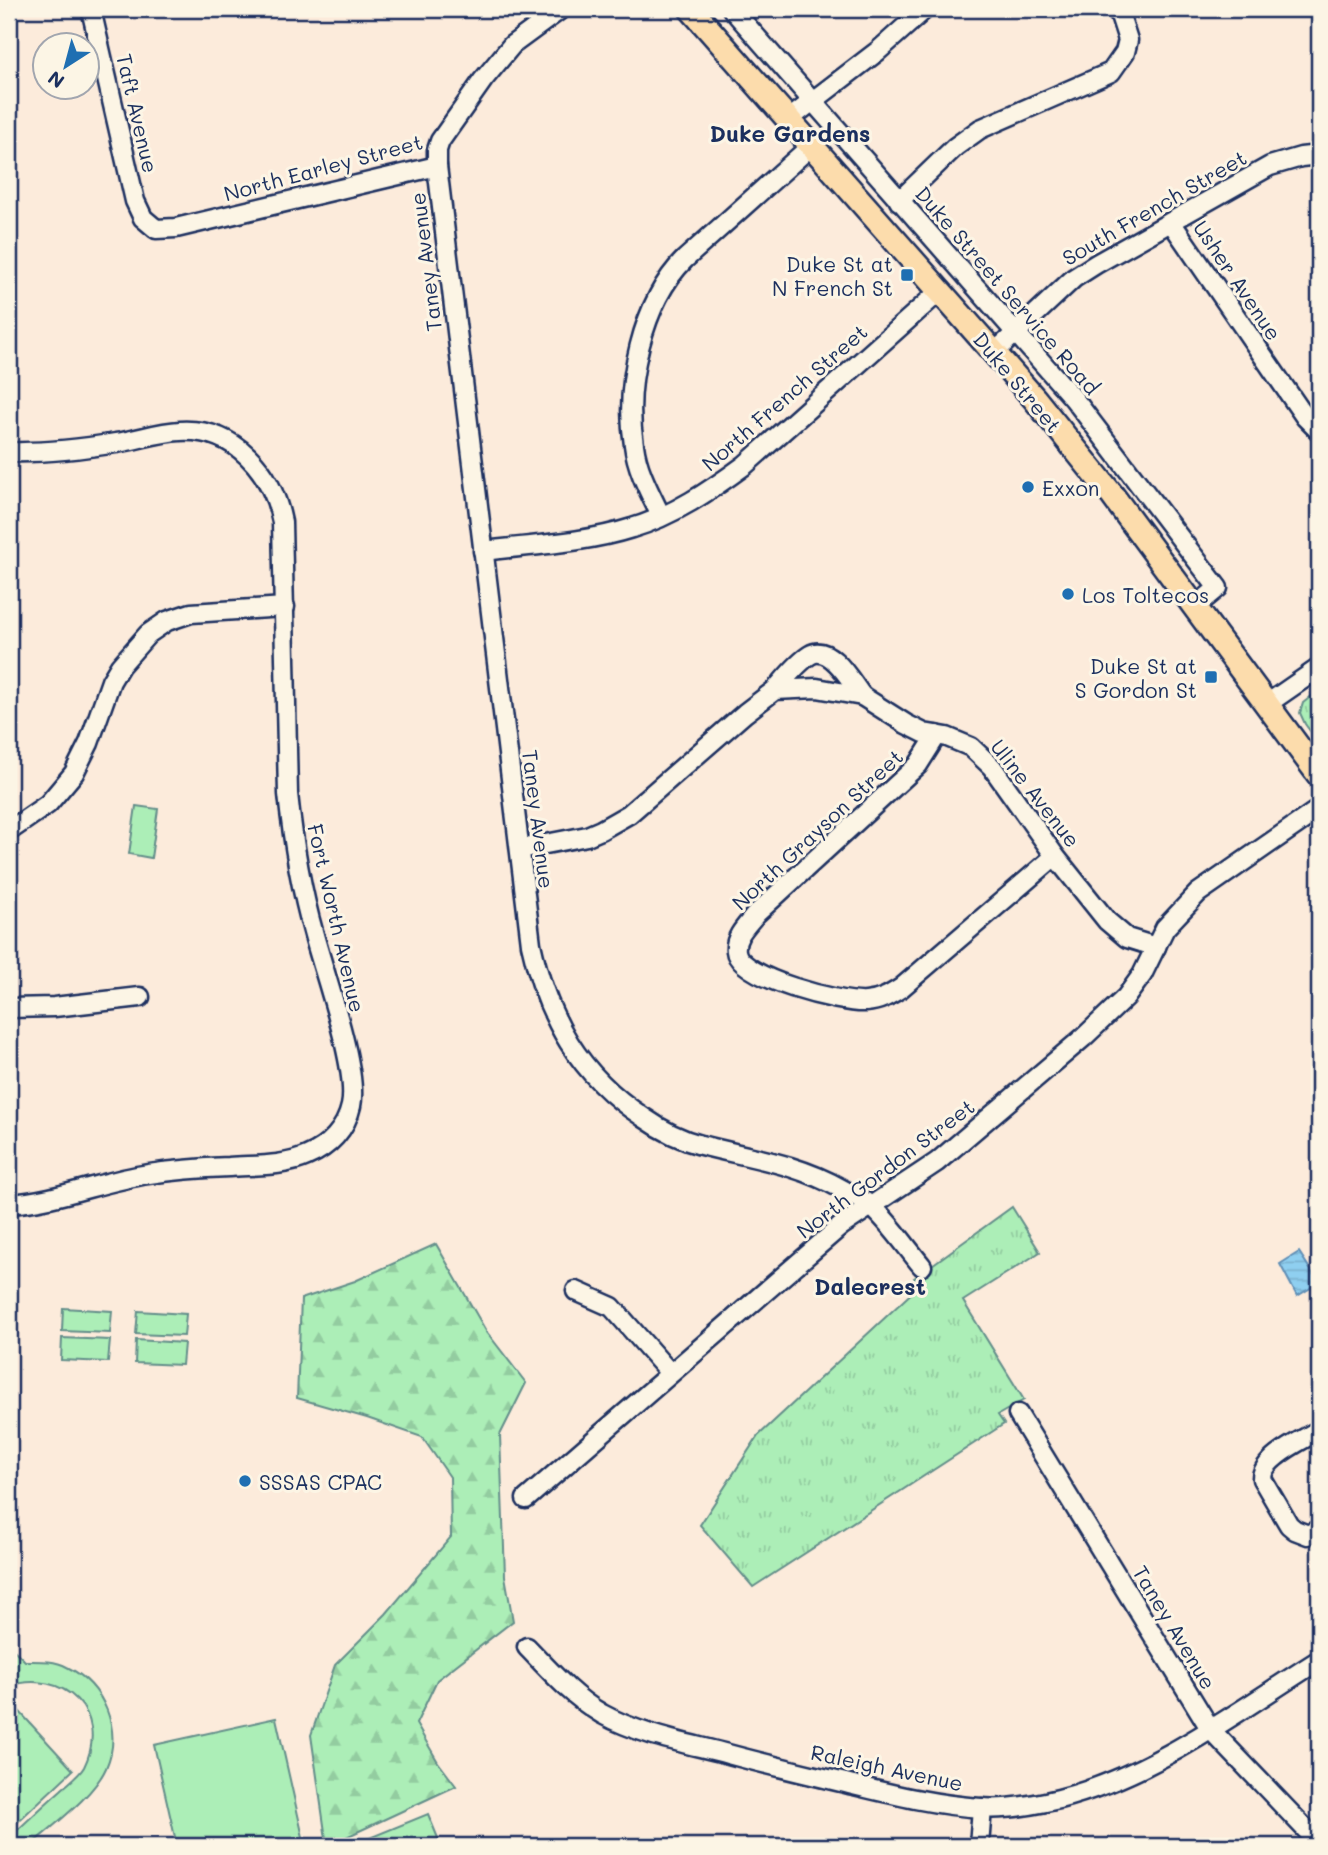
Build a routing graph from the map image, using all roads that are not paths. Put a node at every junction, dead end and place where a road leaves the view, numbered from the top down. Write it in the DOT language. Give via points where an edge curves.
graph roads {
  1 [pos="91,9"];
  2 [pos="561,9"];
  3 [pos="691,9"];
  4 [pos="732,9"];
  5 [pos="925,9"];
  6 [pos="1118,9"];
  7 [pos="812,102"];
  8 [pos="789,120"];
  9 [pos="811,146"];
  10 [pos="1319,155"];
  11 [pos="437,166"];
  12 [pos="899,201"];
  13 [pos="1171,222"];
  14 [pos="149,225"];
  15 [pos="940,291"];
  16 [pos="1017,331"];
  17 [pos="995,352"];
  18 [pos="1319,432"];
  19 [pos="9,452"];
  20 [pos="661,516"];
  21 [pos="483,551"];
  22 [pos="285,607"];
  23 [pos="1195,607"];
  24 [pos="1319,668"];
  25 [pos="775,690"];
  26 [pos="863,696"];
  27 [pos="1267,704"];
  28 [pos="937,735"];
  29 [pos="1319,775"];
  30 [pos="1318,813"];
  31 [pos="9,831"];
  32 [pos="520,849"];
  33 [pos="1055,856"];
  34 [pos="1156,947"];
  35 [pos="140,997"];
  36 [pos="9,1009"];
  37 [pos="9,1204"];
  38 [pos="870,1205"];
  39 [pos="922,1266"];
  40 [pos="576,1291"];
  41 [pos="670,1373"];
  42 [pos="1018,1414"];
  43 [pos="1319,1430"];
  44 [pos="526,1499"];
  45 [pos="1319,1529"];
  46 [pos="527,1647"];
  47 [pos="1319,1660"];
  48 [pos="1210,1730"];
  49 [pos="982,1808"];
  50 [pos="1319,1843"];
  51 [pos="979,1846"];
  1 -- 14 [label="street, Taft Avenue" via="135,201"];
  2 -- 11 [label="street, North Earley Street" via="512,45 483,80 440,141"];
  3 -- 8 [label="main road, Duke Street"];
  4 -- 7 [label="street, Duke Street Service Road"];
  5 -- 7 [label="street"];
  6 -- 12 [label="street" via="1128,40 1111,72 980,129"];
  7 -- 8 [label="street"];
  7 -- 12 [label="street, Duke Street Service Road"];
  8 -- 9 [label="main road, Duke Street"];
  9 -- 15 [label="main road, Duke Street"];
  9 -- 20 [label="street" via="673,271 652,307 635,379 633,434 637,461"];
  10 -- 13 [label="street, South French Street" via="1270,166"];
  11 -- 14 [label="street, North Earley Street" via="176,228"];
  11 -- 21 [label="street, Taney Avenue"];
  12 -- 16 [label="street, Duke Street Service Road"];
  13 -- 16 [label="street, South French Street" via="1074,278"];
  13 -- 18 [label="street, Usher Avenue"];
  15 -- 17 [label="main road, Duke Street"];
  15 -- 20 [label="street, North French Street" via="745,465 712,490"];
  16 -- 17 [label="street, South French Street"];
  16 -- 23 [label="street, Duke Street Service Road" via="1108,442 1218,589"];
  17 -- 23 [label="main road, Duke Street" via="1112,495"];
  19 -- 22 [label="street, Fort Worth Avenue" via="68,450 178,431 208,434 239,447 266,477 279,506"];
  20 -- 21 [label="street, North French Street" via="611,533"];
  21 -- 32 [label="street, Taney Avenue"];
  22 -- 31 [label="street" via="191,613 148,634 111,681 74,773 48,804"];
  22 -- 37 [label="street, Fort Worth Avenue" via="292,833 350,1074 347,1117 329,1144 306,1157 268,1165 147,1174"];
  23 -- 27 [label="main road, Duke Street"];
  24 -- 27 [label="street"];
  25 -- 26 [label="street, Uline Avenue" via="817,688"];
  25 -- 26 [label="street" via="811,654 821,653 831,656"];
  25 -- 32 [label="street" via="629,814 587,836"];
  26 -- 28 [label="street, Uline Avenue" via="906,724"];
  27 -- 29 [label="main road, Duke Street"];
  28 -- 33 [label="street, Uline Avenue" via="981,754"];
  28 -- 33 [label="street, North Grayson Street" via="918,765 756,914 739,936 737,958 767,978 838,999 865,1002 884,998"];
  30 -- 34 [label="street, North Gordon Street" via="1198,893 1165,928"];
  32 -- 38 [label="street, Taney Avenue" via="540,983 558,1025 601,1085 643,1118 697,1144 795,1167"];
  33 -- 34 [label="street, Uline Avenue" via="1118,932"];
  34 -- 38 [label="street, North Gordon Street" via="1126,997 1084,1037 937,1162"];
  35 -- 36 [label="street"];
  38 -- 39 [label="street, Taney Avenue"];
  38 -- 41 [label="street, North Gordon Street"];
  40 -- 41 [label="street" via="612,1307"];
  41 -- 44 [label="street, North Gordon Street"];
  42 -- 48 [label="street, Taney Avenue"];
  43 -- 45 [label="street" via="1271,1460 1261,1472 1289,1525 1308,1535"];
  46 -- 49 [label="street, Raleigh Avenue" via="572,1693 621,1723 881,1792"];
  47 -- 48 [label="street, Raleigh Avenue"];
  48 -- 49 [label="street, Raleigh Avenue" via="1104,1784 1059,1799"];
  48 -- 50 [label="street, Taney Avenue"];
  49 -- 51 [label="street"];
}
